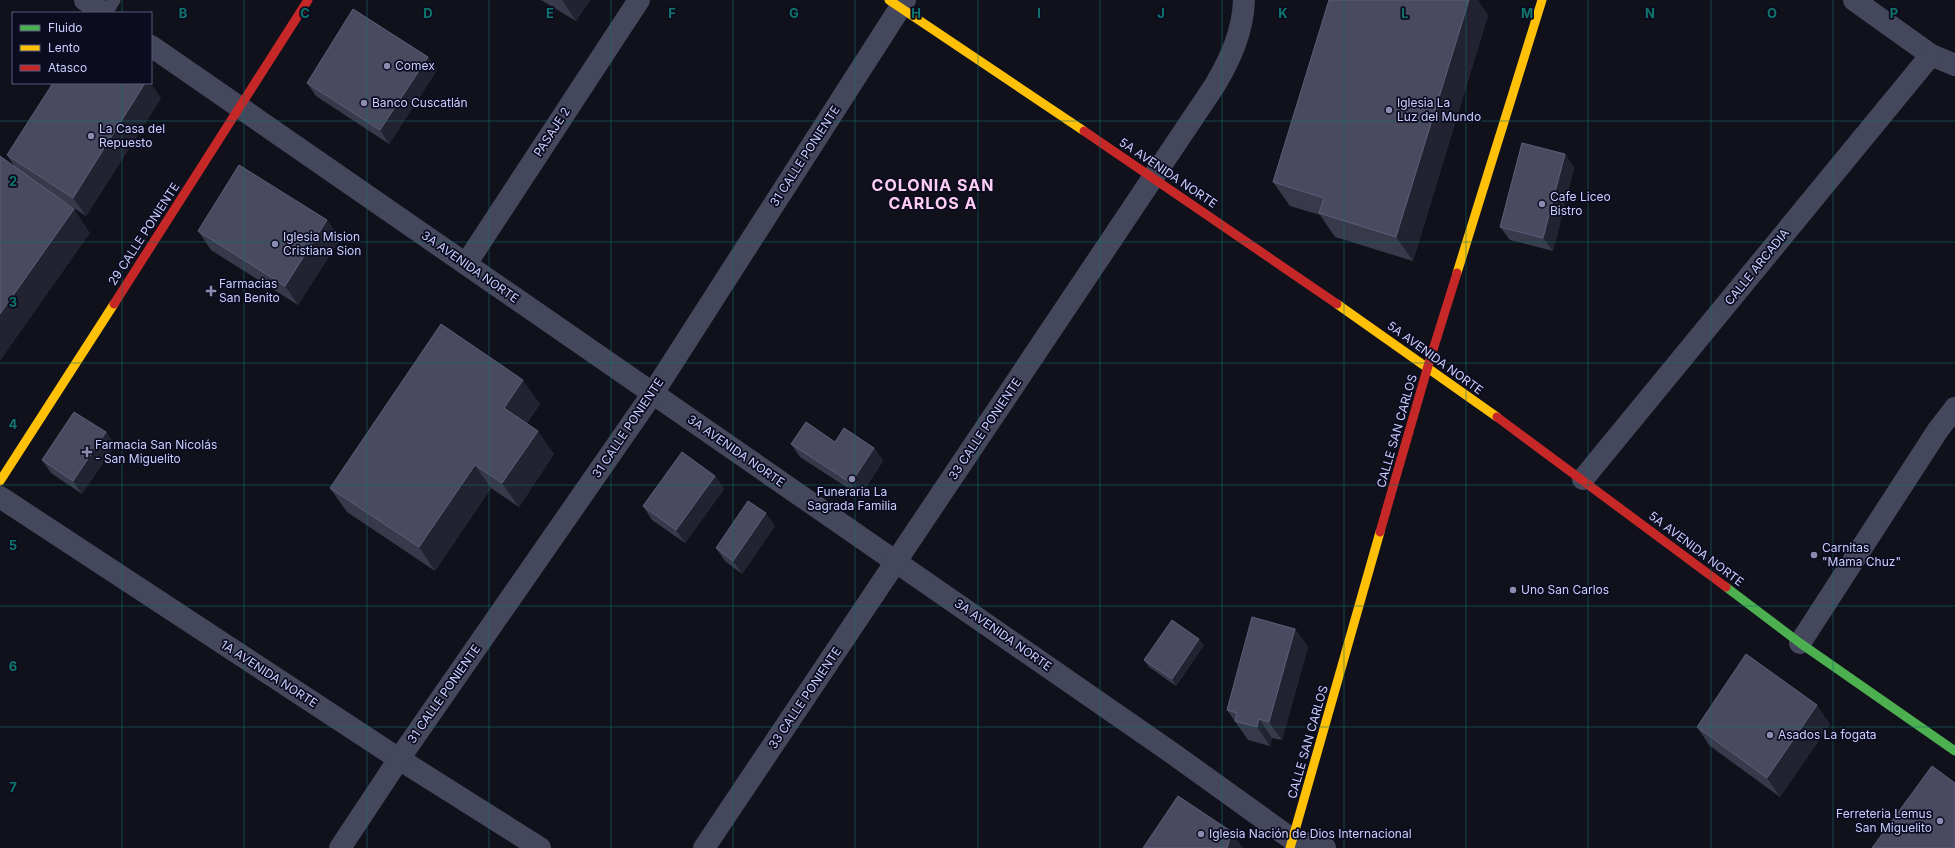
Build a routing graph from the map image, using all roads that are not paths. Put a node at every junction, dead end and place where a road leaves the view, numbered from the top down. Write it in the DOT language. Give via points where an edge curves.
graph roads {
  1 [pos="85,0"];
  2 [pos="114,0"];
  3 [pos="308,0"];
  4 [pos="639,0"];
  5 [pos="1244,0"];
  6 [pos="1542,0"];
  7 [pos="1854,0"];
  8 [pos="898,3"];
  9 [pos="103,12"];
  10 [pos="106,12"];
  11 [pos="152,47"];
  12 [pos="1931,55"];
  13 [pos="1955,65"];
  14 [pos="240,107"];
  15 [pos="1153,176"];
  16 [pos="466,264"];
  17 [pos="1428,366"];
  18 [pos="653,393"];
  19 [pos="1955,408"];
  20 [pos="1584,479"];
  21 [pos="0,481"];
  22 [pos="0,497"];
  23 [pos="896,562"];
  24 [pos="1800,643"];
  25 [pos="1955,751"];
  26 [pos="399,759"];
  27 [pos="1291,844"];
  28 [pos="340,848"];
  29 [pos="540,848"];
  30 [pos="704,848"];
  31 [pos="1325,848"];
  1 -- 9 [label="street"];
  2 -- 10 [label="lane"];
  3 -- 14 [label="street, 29 CALLE PONIENTE"];
  4 -- 16 [label="street, PASAJE 2"];
  5 -- 15 [label="street, 33 CALLE PONIENTE" via="1240,33 1226,67"];
  6 -- 17 [label="street, CALLE SAN CARLOS"];
  7 -- 12 [label="street"];
  8 -- 15 [label="street, 5A AVENIDA NORTE"];
  8 -- 18 [label="street, 31 CALLE PONIENTE"];
  11 -- 14 [label="street, 3A AVENIDA NORTE"];
  12 -- 13 [label="street"];
  12 -- 20 [label="street, CALLE ARCADIA"];
  14 -- 16 [label="street, 3A AVENIDA NORTE"];
  14 -- 21 [label="street, 29 CALLE PONIENTE"];
  15 -- 17 [label="street, 5A AVENIDA NORTE"];
  15 -- 23 [label="street, 33 CALLE PONIENTE"];
  16 -- 18 [label="street, 3A AVENIDA NORTE"];
  17 -- 20 [label="street, 5A AVENIDA NORTE"];
  17 -- 27 [label="street, CALLE SAN CARLOS"];
  18 -- 23 [label="street, 3A AVENIDA NORTE"];
  18 -- 26 [label="street, 31 CALLE PONIENTE"];
  19 -- 24 [label="street" via="1938,430"];
  20 -- 24 [label="street, 5A AVENIDA NORTE"];
  22 -- 26 [label="street, 1A AVENIDA NORTE"];
  23 -- 27 [label="street, 3A AVENIDA NORTE" via="1172,753"];
  23 -- 30 [label="street, 33 CALLE PONIENTE"];
  24 -- 25 [label="street, 5A AVENIDA NORTE"];
  26 -- 28 [label="street, 31 CALLE PONIENTE"];
  26 -- 29 [label="street, 1A AVENIDA NORTE"];
  27 -- 31 [label="street, 3A AVENIDA NORTE"];
}
